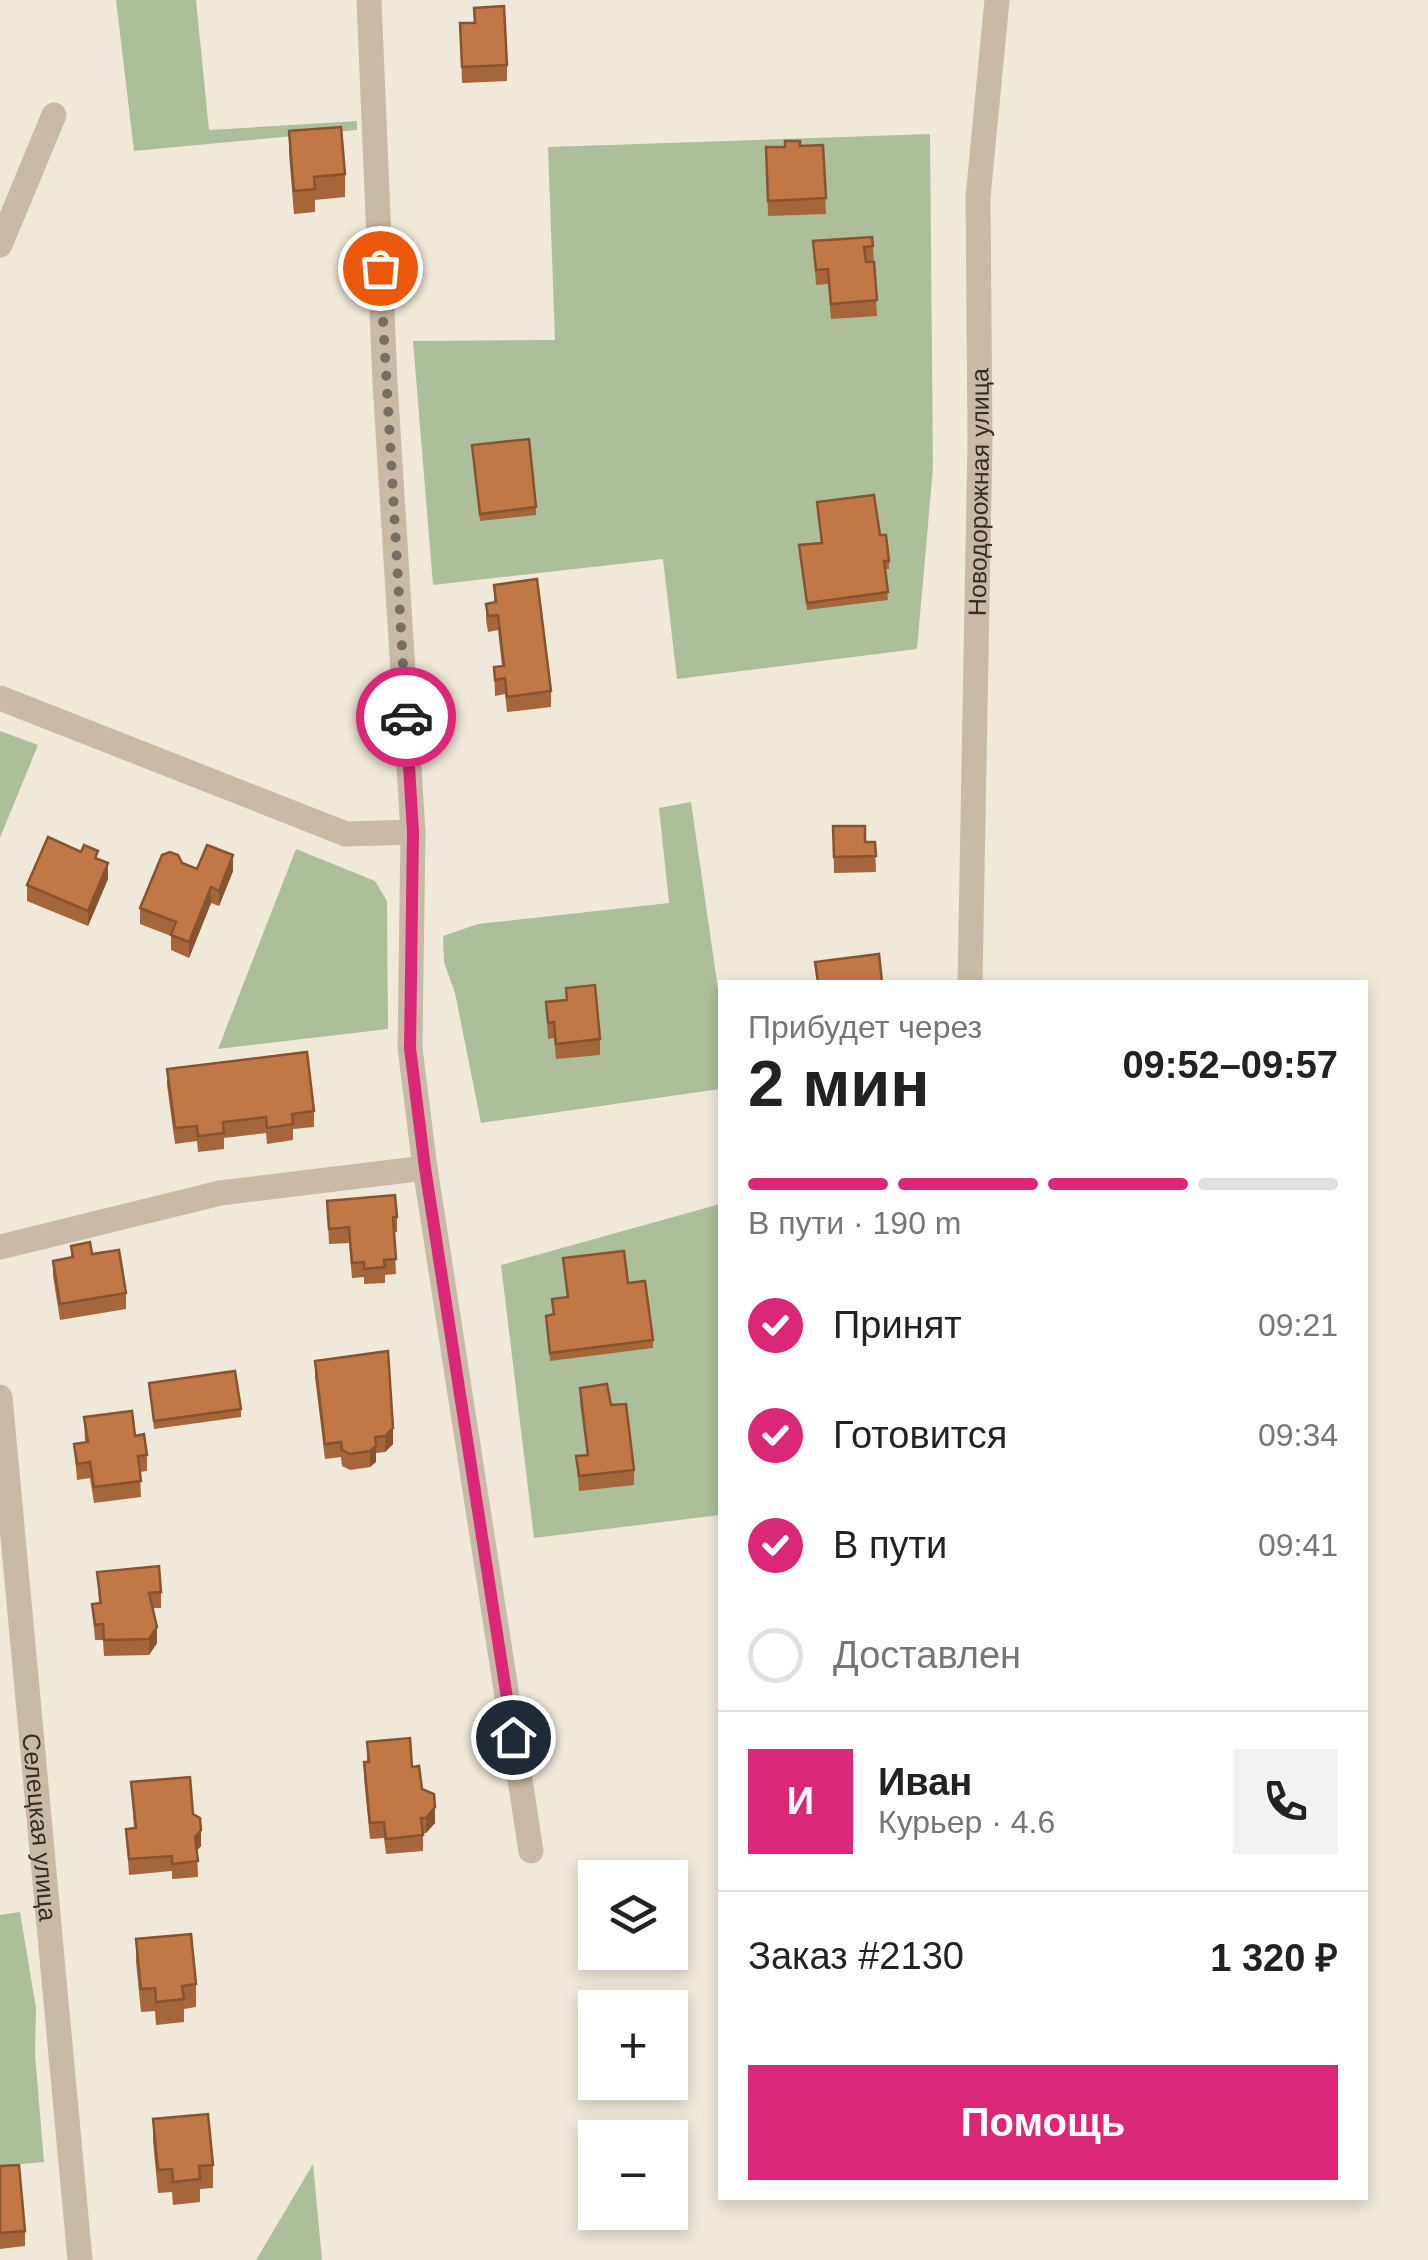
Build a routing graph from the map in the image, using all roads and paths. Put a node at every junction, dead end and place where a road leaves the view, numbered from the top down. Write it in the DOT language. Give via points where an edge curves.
graph roads {
  1 [pos="369,0"];
  2 [pos="997,0"];
  3 [pos="54,115"];
  4 [pos="0,245"];
  5 [pos="0,698"];
  6 [pos="413,832"];
  7 [pos="970,980"];
  8 [pos="425,1168"];
  9 [pos="0,1246"];
  10 [pos="0,1397"];
  11 [pos="531,1851"];
  12 [pos="80,2260"];
  1 -- 6 [label="street"];
  2 -- 7 [label="street, Новодорожная улица" via="978,197"];
  3 -- 4 [label="street"];
  5 -- 6 [label="street" via="346,834"];
  6 -- 8 [label="street" via="410,1048"];
  8 -- 9 [label="street" via="220,1194"];
  8 -- 11 [label="street"];
  10 -- 12 [label="street, Селецкая улица"];
}
